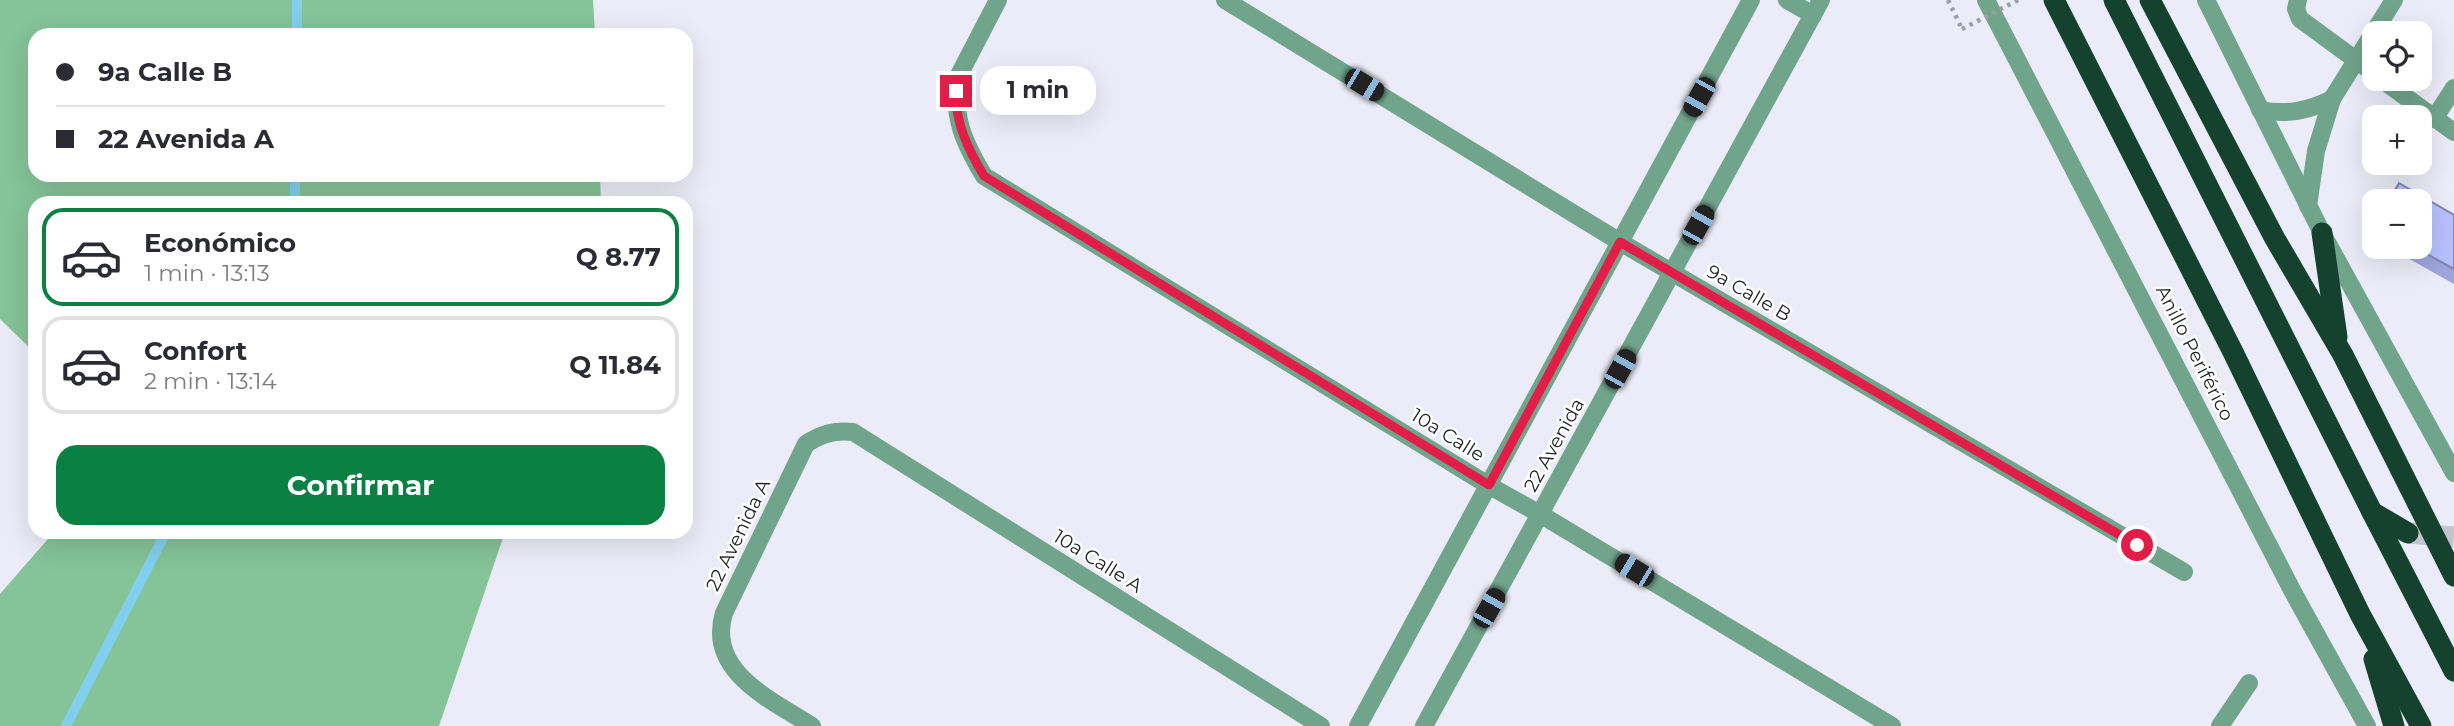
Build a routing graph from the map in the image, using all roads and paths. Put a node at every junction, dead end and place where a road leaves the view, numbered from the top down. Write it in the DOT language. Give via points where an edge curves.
graph roads {
  1 [pos="998,0"];
  2 [pos="1225,0"];
  3 [pos="1751,0"];
  4 [pos="1787,0"];
  5 [pos="1948,0"];
  6 [pos="1986,0"];
  7 [pos="2018,0"];
  8 [pos="2054,0"];
  9 [pos="2150,0"];
  10 [pos="2206,0"];
  11 [pos="2298,0"];
  12 [pos="2394,0"];
  13 [pos="2118,4"];
  14 [pos="1817,7"];
  15 [pos="2355,59"];
  16 [pos="2362,64"];
  17 [pos="2454,88"];
  18 [pos="2397,91"];
  19 [pos="2332,99"];
  20 [pos="2260,110"];
  21 [pos="2434,120"];
  22 [pos="2454,132"];
  23 [pos="2308,206"];
  24 [pos="2322,233"];
  25 [pos="1620,242"];
  26 [pos="1672,272"];
  27 [pos="2339,349"];
  28 [pos="853,432"];
  29 [pos="2454,473"];
  30 [pos="1489,485"];
  31 [pos="2372,512"];
  32 [pos="1540,514"];
  33 [pos="2408,533"];
  34 [pos="2184,572"];
  35 [pos="2454,576"];
  36 [pos="2360,614"];
  37 [pos="2454,671"];
  38 [pos="2249,684"];
  39 [pos="813,726"];
  40 [pos="1321,726"];
  41 [pos="1358,726"];
  42 [pos="1424,726"];
  43 [pos="1892,726"];
  44 [pos="2220,726"];
  45 [pos="2367,726"];
  46 [pos="2394,726"];
  47 [pos="2421,726"];
  1 -- 30 [label="street, 10a Calle" via="958,77 956,91 961,130 984,176"];
  2 -- 25 [label="street, 9a Calle B"];
  3 -- 25 [label="street, 22 Avenida"];
  4 -- 14 [label="street"];
  5 -- 7 [label="path, bridge" via="1962,29"];
  6 -- 45 [label="street, Anillo Periférico"];
  8 -- 36 [label="highway, Anillo Periférico"];
  9 -- 27 [label="highway" via="2274,237"];
  10 -- 20 [label="street"];
  11 -- 15 [label="street" via="2300,19"];
  12 -- 15 [label="street"];
  13 -- 31 [label="highway"];
  14 -- 26 [label="street, 22 Avenida"];
  15 -- 16 [label="street"];
  15 -- 19 [label="street"];
  17 -- 21 [label="street"];
  18 -- 21 [label="street"];
  19 -- 20 [label="street" via="2297,112"];
  19 -- 23 [label="street" via="2316,151"];
  20 -- 23 [label="street"];
  21 -- 22 [label="street"];
  23 -- 24 [label="street"];
  24 -- 27 [label="highway"];
  24 -- 29 [label="street"];
  25 -- 26 [label="street, 9a Calle B"];
  25 -- 30 [label="street, 22 Avenida"];
  26 -- 32 [label="street, 22 Avenida"];
  26 -- 34 [label="street, 9a Calle B"];
  27 -- 35 [label="highway"];
  28 -- 39 [label="street, 22 Avenida A" via="828,432 806,444 720,629 729,665 751,687"];
  28 -- 40 [label="street, 10a Calle A"];
  30 -- 32 [label="street, 10a Calle"];
  30 -- 41 [label="street, 22 Avenida"];
  31 -- 33 [label="highway"];
  31 -- 37 [label="highway"];
  32 -- 42 [label="street, 22 Avenida"];
  32 -- 43 [label="street, 10a Calle"];
  36 -- 46 [label="highway"];
  36 -- 47 [label="highway, Anillo Periférico"];
  38 -- 44 [label="street"];
}
